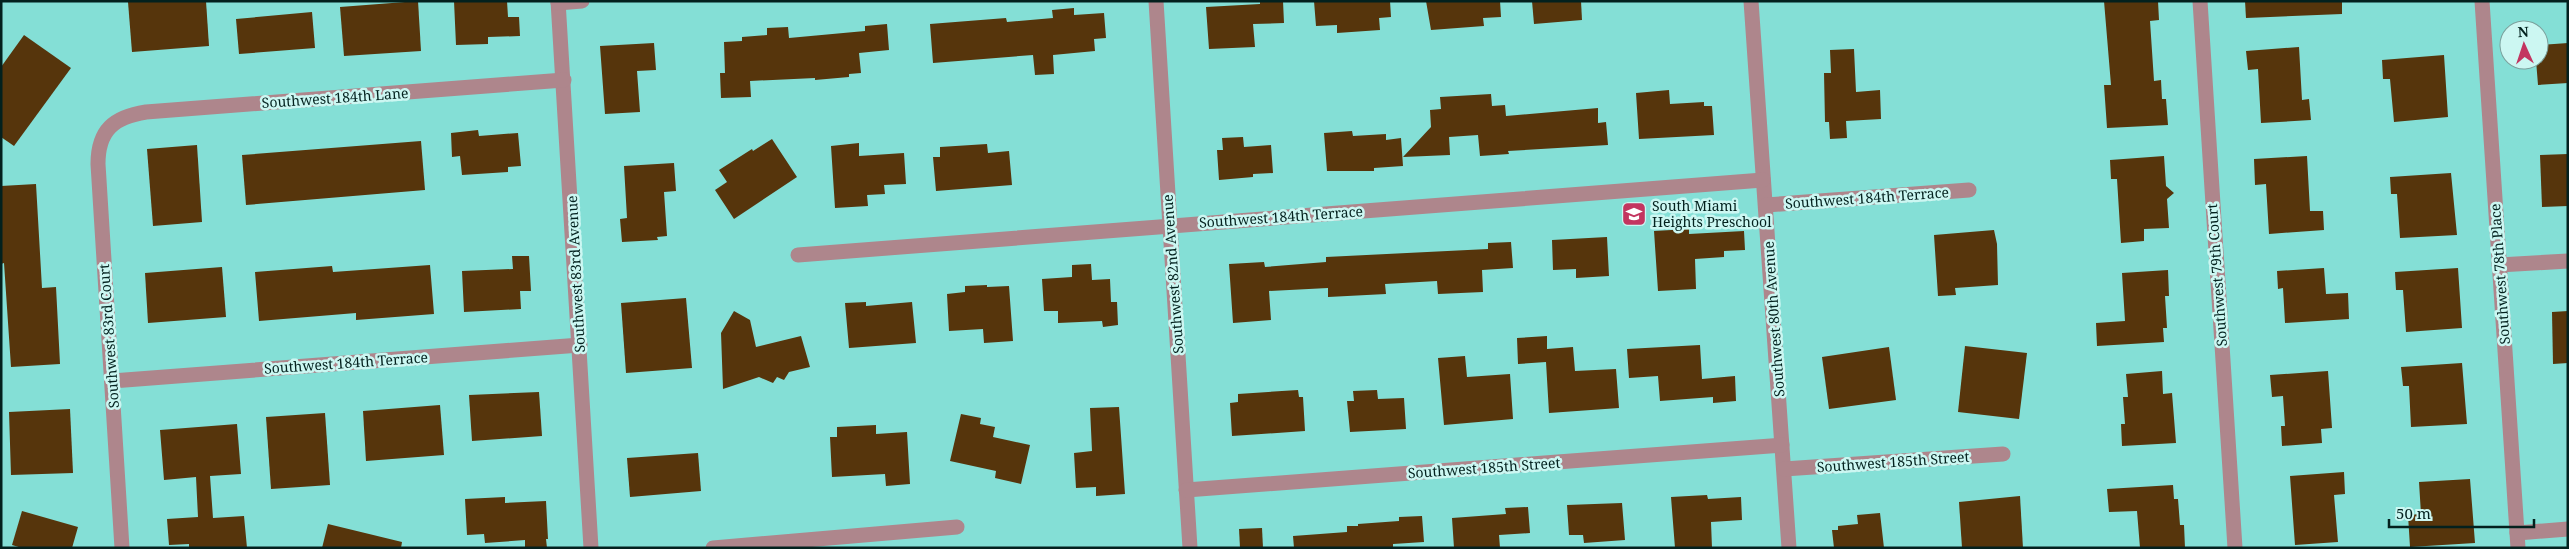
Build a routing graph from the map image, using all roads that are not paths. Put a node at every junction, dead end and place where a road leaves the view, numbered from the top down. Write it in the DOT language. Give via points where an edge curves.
graph roads {
  1 [pos="582,1"];
  2 [pos="1156,1"];
  3 [pos="1750,1"];
  4 [pos="2200,1"];
  5 [pos="2482,1"];
  6 [pos="558,2"];
  7 [pos="564,80"];
  8 [pos="110,127"];
  9 [pos="1763,180"];
  10 [pos="1969,190"];
  11 [pos="1766,205"];
  12 [pos="1170,226"];
  13 [pos="798,255"];
  14 [pos="2568,261"];
  15 [pos="2500,265"];
  16 [pos="580,345"];
  17 [pos="112,381"];
  18 [pos="1782,445"];
  19 [pos="2002,454"];
  20 [pos="1784,469"];
  21 [pos="1186,490"];
  22 [pos="957,527"];
  23 [pos="2568,529"];
  24 [pos="2517,540"];
  25 [pos="122,548"];
  26 [pos="590,548"];
  27 [pos="713,548"];
  28 [pos="1190,548"];
  29 [pos="1789,548"];
  30 [pos="2235,548"];
  1 -- 6 [label="street"];
  2 -- 12 [label="street, Southwest 82nd Avenue"];
  3 -- 9 [label="street, Southwest 80th Avenue"];
  4 -- 30 [label="street, Southwest 79th Court"];
  5 -- 15 [label="street, Southwest 78th Place"];
  6 -- 7 [label="street, Southwest 83rd Avenue"];
  7 -- 8 [label="street, Southwest 184th Lane" via="146,112 127,115"];
  7 -- 16 [label="street, Southwest 83rd Avenue"];
  8 -- 17 [label="street, Southwest 83rd Court" via="100,144 98,164"];
  9 -- 11 [label="street, Southwest 80th Avenue"];
  9 -- 12 [label="street, Southwest 184th Terrace"];
  10 -- 11 [label="street, Southwest 184th Terrace"];
  11 -- 18 [label="street, Southwest 80th Avenue"];
  12 -- 13 [label="street, Southwest 184th Terrace"];
  12 -- 21 [label="street, Southwest 82nd Avenue"];
  14 -- 15 [label="street"];
  15 -- 24 [label="street, Southwest 78th Place"];
  16 -- 17 [label="street, Southwest 184th Terrace"];
  16 -- 26 [label="street, Southwest 83rd Avenue"];
  17 -- 25 [label="street, Southwest 83rd Court"];
  18 -- 20 [label="street, Southwest 80th Avenue"];
  18 -- 21 [label="street, Southwest 185th Street"];
  19 -- 20 [label="street, Southwest 185th Street"];
  20 -- 29 [label="street, Southwest 80th Avenue"];
  21 -- 28 [label="street, Southwest 82nd Avenue"];
  22 -- 27 [label="street"];
  23 -- 24 [label="street"];
}
